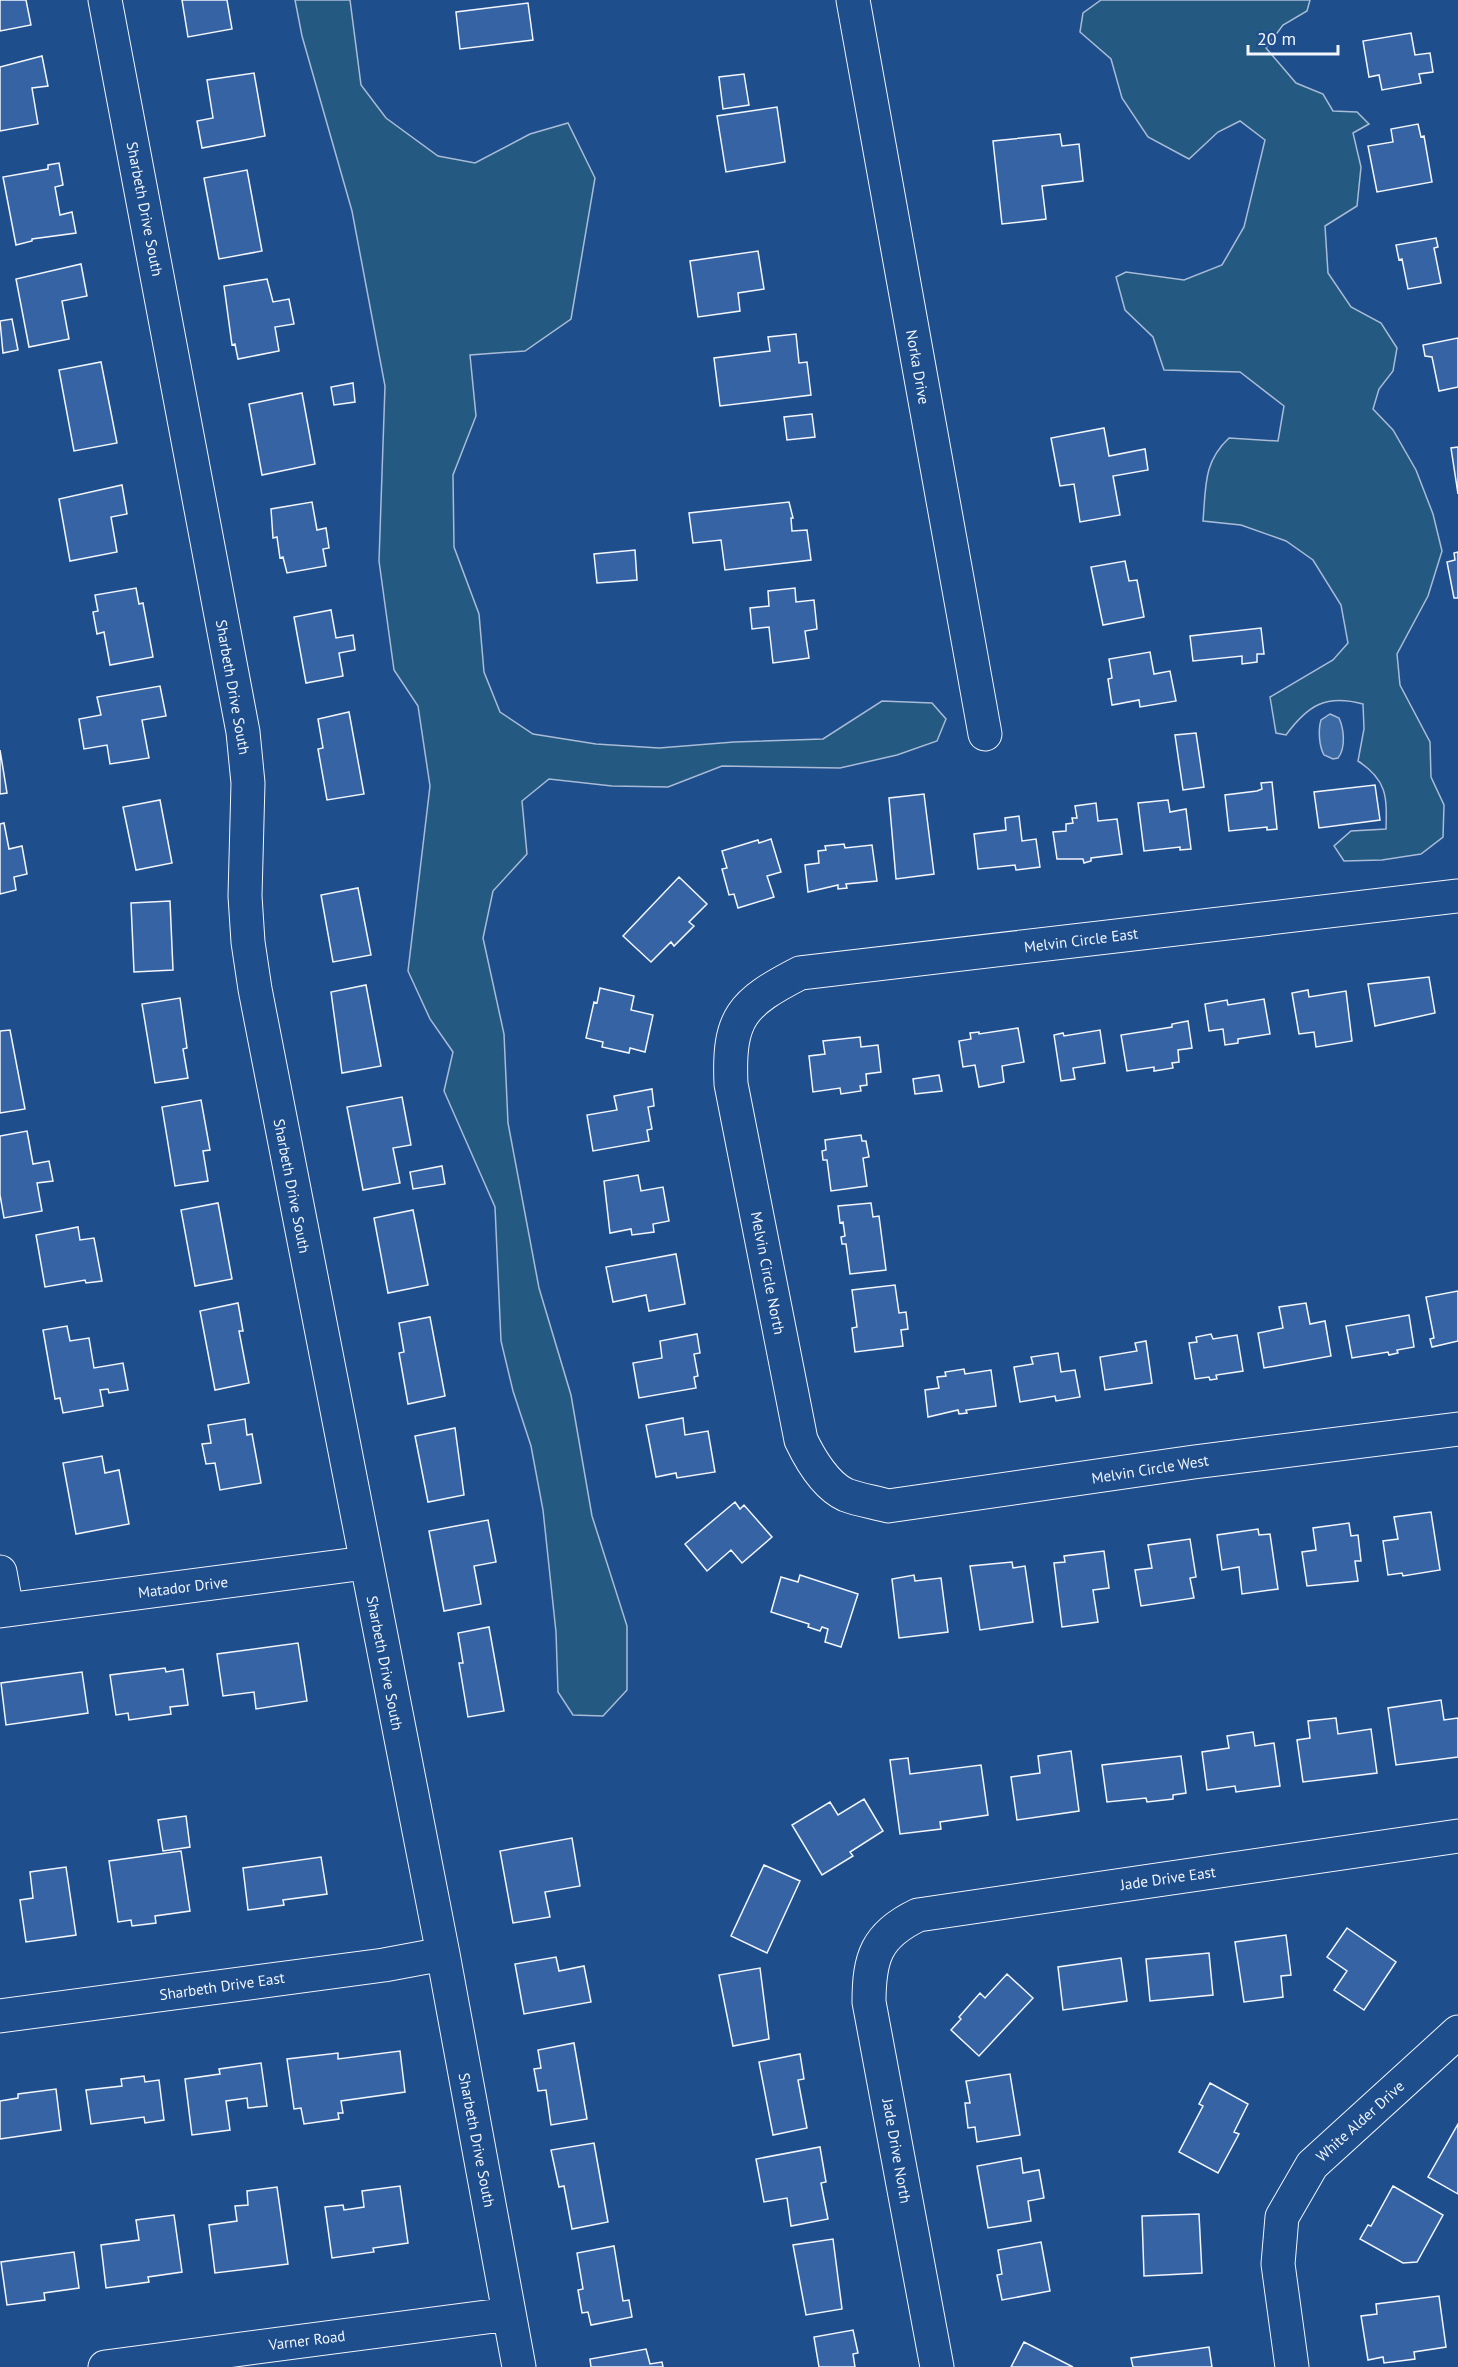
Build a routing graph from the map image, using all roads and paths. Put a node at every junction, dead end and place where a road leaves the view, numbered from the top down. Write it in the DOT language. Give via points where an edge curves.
graph roads {
  1 [pos="105,0"];
  2 [pos="852,0"];
  3 [pos="985,734"];
  4 [pos="1458,896"];
  5 [pos="732,1036"];
  6 [pos="1458,1429"];
  7 [pos="844,1494"];
  8 [pos="365,1563"];
  9 [pos="0,1572"];
  10 [pos="3,1610"];
  11 [pos="1458,1836"];
  12 [pos="884,1937"];
  13 [pos="443,1954"];
  14 [pos="0,2016"];
  15 [pos="1458,2032"];
  16 [pos="510,2314"];
  17 [pos="105,2367"];
  18 [pos="519,2367"];
  19 [pos="937,2367"];
  20 [pos="1292,2367"];
  1 -- 8 [label="street, Sharbeth Drive South" via="243,732 248,783 245,896 249,951"];
  2 -- 3 [label="street, Norka Drive"];
  4 -- 5 [label="street, Melvin Circle East" via="800,973 751,1003"];
  5 -- 7 [label="street, Melvin Circle North" via="731,1084 801,1440 816,1466"];
  6 -- 7 [label="street, Melvin Circle West" via="888,1506"];
  8 -- 10 [label="street, Matador Drive"];
  8 -- 13 [label="street, Sharbeth Drive South"];
  9 -- 10 [label="street"];
  11 -- 12 [label="street, Jade Drive East" via="918,1915"];
  12 -- 19 [label="street, Jade Drive North" via="869,1970 869,2002"];
  13 -- 14 [label="street, Sharbeth Drive East"];
  13 -- 16 [label="street, Sharbeth Drive South"];
  15 -- 20 [label="street, White Alder Drive" via="1312,2165 1281,2217 1279,2283"];
  16 -- 17 [label="street, Varner Road"];
  16 -- 18 [label="street, Sharbeth Drive South"];
}
